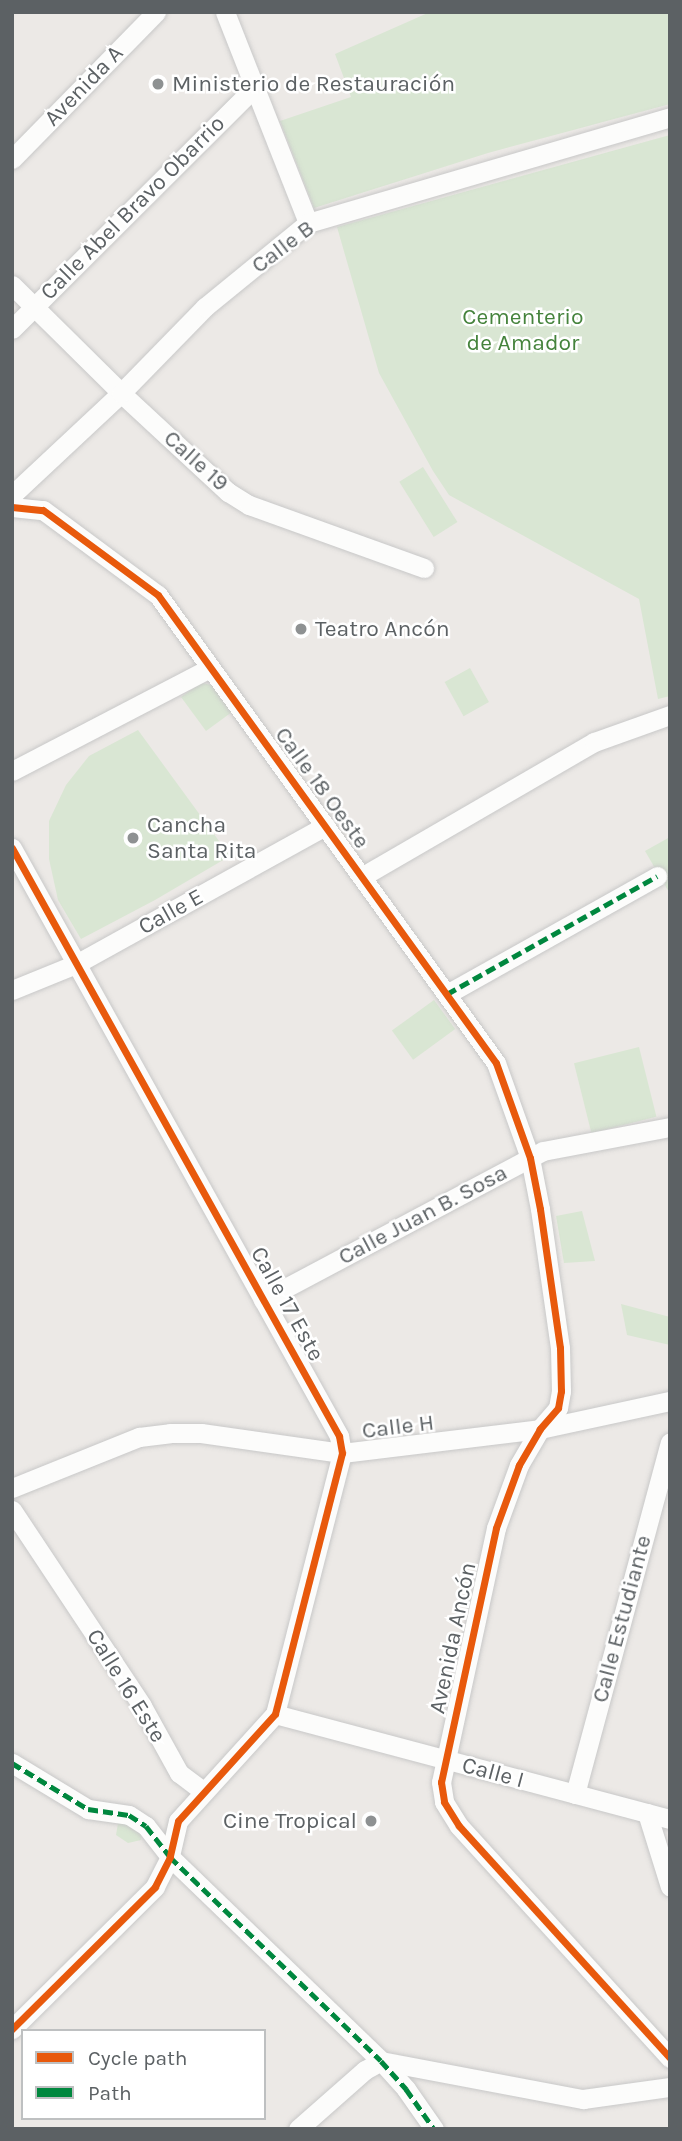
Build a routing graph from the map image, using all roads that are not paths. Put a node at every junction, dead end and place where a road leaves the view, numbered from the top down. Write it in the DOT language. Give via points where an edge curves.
graph roads {
  1 [pos="156,12"];
  2 [pos="225,12"];
  3 [pos="255,88"];
  4 [pos="670,117"];
  5 [pos="13,158"];
  6 [pos="308,223"];
  7 [pos="12,285"];
  8 [pos="34,306"];
  9 [pos="12,328"];
  10 [pos="121,393"];
  11 [pos="12,495"];
  12 [pos="12,507"];
  13 [pos="424,568"];
  14 [pos="210,668"];
  15 [pos="670,715"];
  16 [pos="12,771"];
  17 [pos="326,826"];
  18 [pos="12,848"];
  19 [pos="363,876"];
  20 [pos="657,876"];
  21 [pos="76,964"];
  22 [pos="12,990"];
  23 [pos="447,994"];
  24 [pos="670,1127"];
  25 [pos="530,1158"];
  26 [pos="263,1300"];
  27 [pos="670,1401"];
  28 [pos="540,1429"];
  29 [pos="670,1443"];
  30 [pos="342,1453"];
  31 [pos="12,1488"];
  32 [pos="12,1510"];
  33 [pos="275,1714"];
  34 [pos="446,1760"];
  35 [pos="12,1763"];
  36 [pos="204,1793"];
  37 [pos="575,1794"];
  38 [pos="648,1813"];
  39 [pos="670,1819"];
  40 [pos="170,1857"];
  41 [pos="670,1886"];
  42 [pos="12,2029"];
  43 [pos="670,2058"];
  44 [pos="381,2061"];
  45 [pos="670,2087"];
  46 [pos="298,2129"];
  47 [pos="434,2129"];
  1 -- 5 [label="street, Avenida A"];
  2 -- 3 [label="street"];
  3 -- 6 [label="street"];
  3 -- 8 [label="street, Calle Abel Bravo Obarrio"];
  4 -- 6 [label="street, Calle B"];
  6 -- 10 [label="street, Calle B" via="205,307"];
  7 -- 8 [label="street, Calle 19"];
  8 -- 9 [label="street, Calle Abel Bravo Obarrio"];
  8 -- 10 [label="street, Calle 19"];
  10 -- 11 [label="street, Calle B"];
  10 -- 13 [label="street, Calle 19" via="228,492 249,505"];
  12 -- 14 [label="street, Calle 18 Oeste" via="43,510 158,595"];
  14 -- 16 [label="street"];
  14 -- 17 [label="street, Calle 18 Oeste"];
  15 -- 19 [label="street" via="594,742"];
  17 -- 19 [label="street, Calle 18 Oeste"];
  17 -- 21 [label="street, Calle E"];
  18 -- 21 [label="street, Calle 17 Este"];
  19 -- 23 [label="street, Calle 18 Oeste"];
  20 -- 23 [label="street"];
  21 -- 22 [label="street, Calle E"];
  21 -- 26 [label="street, Calle 17 Este"];
  23 -- 25 [label="street, Calle 18 Oeste" via="496,1063"];
  24 -- 25 [label="street, Calle Juan B. Sosa" via="543,1150"];
  25 -- 26 [label="street, Calle Juan B. Sosa"];
  25 -- 28 [label="street, Avenida Ancón" via="560,1348 558,1408"];
  26 -- 30 [label="street, Calle 17 Este" via="340,1436"];
  27 -- 28 [label="street, Calle H"];
  28 -- 30 [label="street, Calle H"];
  28 -- 34 [label="street, Avenida Ancón" via="519,1465 496,1528"];
  29 -- 37 [label="street, Calle Estudiante"];
  30 -- 31 [label="street, Calle H" via="201,1433 170,1433 139,1437"];
  30 -- 33 [label="street"];
  32 -- 36 [label="street, Calle 16 Este" via="142,1706 179,1773"];
  33 -- 34 [label="street, Calle I"];
  33 -- 36 [label="street"];
  34 -- 37 [label="street, Calle I"];
  34 -- 43 [label="street, Avenida Ancón" via="441,1782 444,1802 459,1826"];
  35 -- 40 [label="street" via="88,1809 130,1815 146,1826"];
  36 -- 40 [label="street" via="178,1821"];
  37 -- 38 [label="street, Calle I"];
  38 -- 39 [label="street, Calle I"];
  38 -- 41 [label="street"];
  40 -- 42 [label="street" via="155,1887"];
  40 -- 44 [label="street"];
  44 -- 45 [label="street" via="583,2099"];
  44 -- 46 [label="street"];
  44 -- 47 [label="street"];
}
